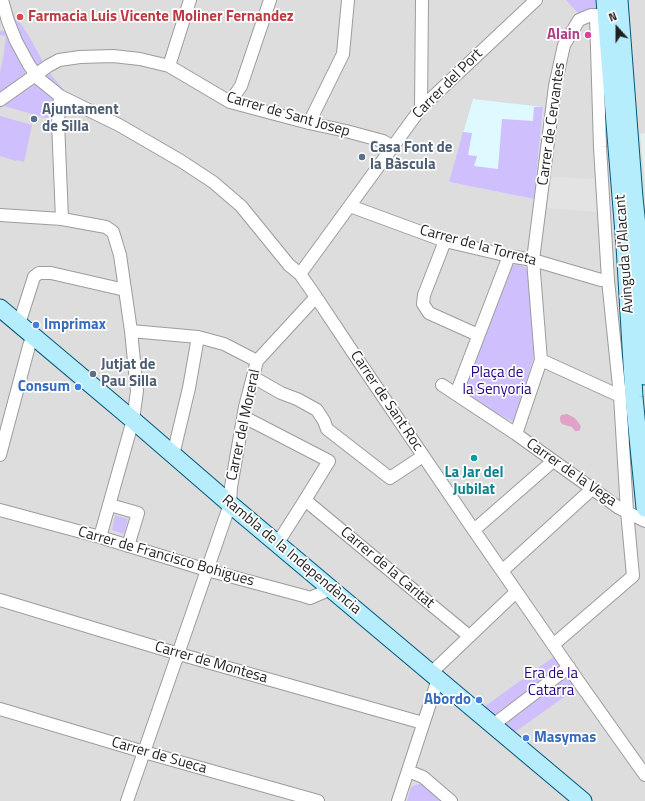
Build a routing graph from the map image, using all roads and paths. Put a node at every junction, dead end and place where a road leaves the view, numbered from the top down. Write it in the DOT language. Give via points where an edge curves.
graph roads {
  1 [pos="190,0"];
  2 [pos="270,0"];
  3 [pos="348,0"];
  4 [pos="422,0"];
  5 [pos="619,0"];
  6 [pos="1,1"];
  7 [pos="533,1"];
  8 [pos="602,10"];
  9 [pos="169,66"];
  10 [pos="36,75"];
  11 [pos="60,96"];
  12 [pos="0,100"];
  13 [pos="230,102"];
  14 [pos="421,108"];
  15 [pos="309,123"];
  16 [pos="393,147"];
  17 [pos="350,206"];
  18 [pos="0,215"];
  19 [pos="62,219"];
  20 [pos="446,241"];
  21 [pos="510,256"];
  22 [pos="533,260"];
  23 [pos="300,274"];
  24 [pos="608,280"];
  25 [pos="125,290"];
  26 [pos="316,297"];
  27 [pos="0,308"];
  28 [pos="19,324"];
  29 [pos="130,331"];
  30 [pos="32,335"];
  31 [pos="478,335"];
  32 [pos="198,337"];
  33 [pos="541,360"];
  34 [pos="257,361"];
  35 [pos="645,376"];
  36 [pos="253,377"];
  37 [pos="442,385"];
  38 [pos="459,396"];
  39 [pos="620,396"];
  40 [pos="244,417"];
  41 [pos="133,420"];
  42 [pos="516,434"];
  43 [pos="0,455"];
  44 [pos="173,455"];
  45 [pos="423,456"];
  46 [pos="553,460"];
  47 [pos="592,489"];
  48 [pos="306,500"];
  49 [pos="110,504"];
  50 [pos="230,504"];
  51 [pos="645,508"];
  52 [pos="0,510"];
  53 [pos="627,511"];
  54 [pos="645,521"];
  55 [pos="474,530"];
  56 [pos="100,537"];
  57 [pos="277,544"];
  58 [pos="128,546"];
  59 [pos="207,570"];
  60 [pos="502,571"];
  61 [pos="331,589"];
  62 [pos="516,592"];
  63 [pos="0,600"];
  64 [pos="469,636"];
  65 [pos="553,645"];
  66 [pos="178,654"];
  67 [pos="568,667"];
  68 [pos="434,676"];
  69 [pos="0,709"];
  70 [pos="423,724"];
  71 [pos="493,725"];
  72 [pos="144,752"];
  73 [pos="408,771"];
  74 [pos="645,775"];
  75 [pos="127,801"];
  76 [pos="318,801"];
  77 [pos="398,801"];
  78 [pos="451,801"];
  79 [pos="583,801"];
  1 -- 9 [label="street"];
  2 -- 13 [label="street" via="241,86"];
  3 -- 15 [label="street" via="343,54"];
  4 -- 14 [label="street"];
  5 -- 35 [label="main road, Avinguda d'Alacant" via="644,311"];
  6 -- 10 [label="street, Carrer de Sant Roc" via="16,41"];
  7 -- 14 [label="street, Carrer del Port"];
  8 -- 22 [label="street, Carrer de Cervantes" via="579,20 564,45 555,86"];
  8 -- 24 [label="street, Avinguda d'Alacant" via="600,140"];
  8 -- 51 [label="main road, Avinguda d'Alacant" via="625,246 634,397"];
  9 -- 10 [label="street, Carrer de Sant Josep" via="113,56 80,57 59,60"];
  9 -- 13 [label="street, Carrer de Sant Josep"];
  10 -- 11 [label="street, Carrer de Sant Roc"];
  10 -- 12 [label="street, Carrer de Sant Josep"];
  11 -- 19 [label="street" via="58,122"];
  11 -- 23 [label="street, Carrer de Sant Roc" via="119,125 213,182 241,206 289,265"];
  13 -- 15 [label="street, Carrer de Sant Josep"];
  14 -- 16 [label="street, Carrer del Port"];
  15 -- 16 [label="street, Carrer de Sant Josep" via="383,141"];
  16 -- 17 [label="street, Carrer del Port"];
  17 -- 20 [label="street, Carrer de la Torreta"];
  17 -- 23 [label="street, Carrer del Port"];
  18 -- 19 [label="street"];
  19 -- 25 [label="street" via="106,227 113,232 120,255"];
  20 -- 21 [label="street, Carrer de la Torreta"];
  20 -- 31 [label="street" via="424,295 423,304 429,313"];
  21 -- 22 [label="street, Carrer de la Torreta"];
  21 -- 31 [label="street"];
  22 -- 24 [label="street, Carrer de la Torreta" via="600,280"];
  22 -- 33 [label="street"];
  23 -- 26 [label="street, Carrer de Sant Roc"];
  24 -- 39 [label="street, Avinguda d'Alacant"];
  25 -- 28 [label="street" via="51,273 39,273 34,277"];
  25 -- 29 [label="street"];
  26 -- 34 [label="street, Carrer del Moreral"];
  26 -- 45 [label="street, Carrer de Sant Roc"];
  27 -- 28 [label="main road, Rambla de la Independència"];
  28 -- 30 [label="main road, Rambla de la Independència"];
  29 -- 32 [label="street"];
  29 -- 41 [label="street" via="137,392"];
  30 -- 41 [label="main road, Rambla de la Independència"];
  30 -- 43 [label="street"];
  31 -- 38 [label="street" via="458,389"];
  32 -- 34 [label="street" via="224,344"];
  32 -- 44 [label="street"];
  33 -- 39 [label="street"];
  33 -- 42 [label="street"];
  34 -- 36 [label="street, Carrer del Moreral"];
  36 -- 40 [label="street, Carrer del Moreral"];
  36 -- 45 [label="street" via="317,410 327,429 390,478"];
  37 -- 38 [label="street"];
  38 -- 42 [label="street"];
  39 -- 53 [label="street, Avinguda d'Alacant"];
  40 -- 48 [label="street" via="329,461"];
  40 -- 50 [label="street, Carrer del Moreral"];
  41 -- 44 [label="main road, Rambla de la Independència"];
  41 -- 49 [label="street"];
  42 -- 46 [label="street, Carrer de la Vega"];
  44 -- 50 [label="main road, Rambla de la Independència"];
  45 -- 55 [label="street, Carrer de Sant Roc"];
  46 -- 47 [label="street, Carrer de la Vega"];
  46 -- 55 [label="street"];
  47 -- 53 [label="street, Carrer de la Vega"];
  47 -- 60 [label="street"];
  48 -- 57 [label="street"];
  48 -- 64 [label="street, Carrer de la Caritat"];
  49 -- 56 [label="street"];
  49 -- 58 [label="street" via="138,513"];
  50 -- 57 [label="main road, Rambla de la Independència"];
  50 -- 59 [label="street, Carrer del Moreral"];
  52 -- 56 [label="street, Carrer de Francisco Bohigues"];
  53 -- 54 [label="street, Carrer de la Vega"];
  53 -- 65 [label="street, Avinguda d'Alacant" via="633,576"];
  55 -- 60 [label="street, Carrer de Sant Roc"];
  56 -- 58 [label="street, Carrer de Francisco Bohigues"];
  57 -- 61 [label="main road, Rambla de la Independència"];
  58 -- 59 [label="street, Carrer de Francisco Bohigues"];
  59 -- 61 [label="street, Carrer de Francisco Bohigues" via="310,598"];
  59 -- 66 [label="street, Carrer del Moreral"];
  60 -- 62 [label="street, Carrer de Sant Roc"];
  61 -- 68 [label="main road, Rambla de la Independència"];
  62 -- 64 [label="street"];
  62 -- 65 [label="street, Carrer de Sant Roc"];
  63 -- 66 [label="street, Carrer de Montesa"];
  64 -- 68 [label="street"];
  65 -- 67 [label="street, Carrer de Sant Roc"];
  66 -- 70 [label="street, Carrer de Montesa"];
  66 -- 72 [label="street, Carrer del Moreral"];
  67 -- 71 [label="street"];
  67 -- 74 [label="street, Carrer de Sant Roc"];
  68 -- 70 [label="street"];
  68 -- 71 [label="main road, Rambla de la Independència"];
  69 -- 72 [label="street, Carrer de Sueca"];
  70 -- 73 [label="street"];
  71 -- 79 [label="main road, Rambla de la Independència"];
  72 -- 75 [label="street, Carrer del Moreral"];
  72 -- 76 [label="street, Carrer de Sueca"];
  73 -- 77 [label="street"];
  73 -- 78 [label="street" via="424,777"];
}
